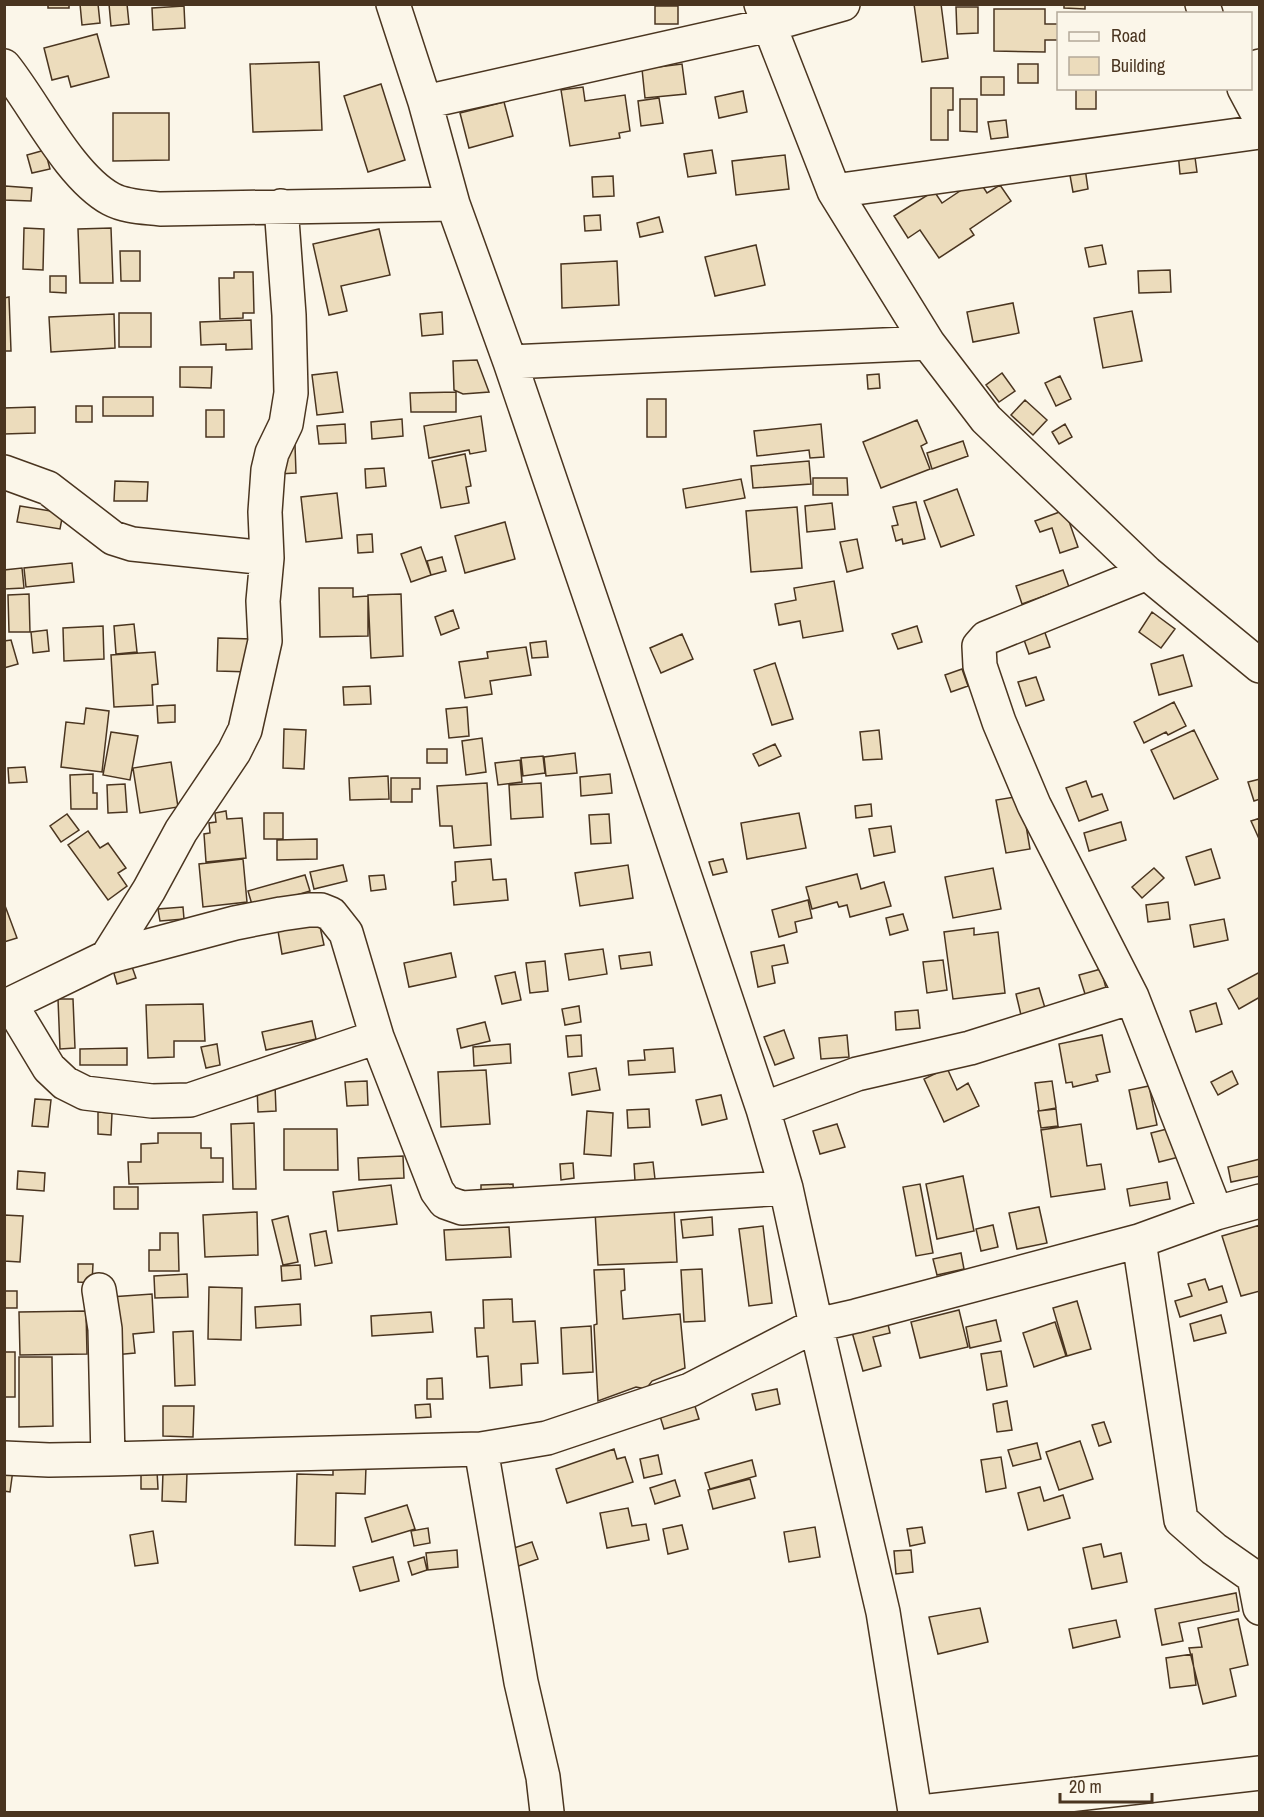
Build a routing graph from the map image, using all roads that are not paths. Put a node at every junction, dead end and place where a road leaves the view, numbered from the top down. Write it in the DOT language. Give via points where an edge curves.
graph roads {
  1 [pos="393,4"];
  2 [pos="843,4"];
  3 [pos="765,15"];
  4 [pos="4,66"];
  5 [pos="1245,90"];
  6 [pos="425,102"];
  7 [pos="1260,118"];
  8 [pos="1260,132"];
  9 [pos="834,191"];
  10 [pos="453,204"];
  11 [pos="281,206"];
  12 [pos="928,343"];
  13 [pos="510,362"];
  14 [pos="4,472"];
  15 [pos="267,558"];
  16 [pos="1147,573"];
  17 [pos="1260,666"];
  18 [pos="107,957"];
  19 [pos="1132,997"];
  20 [pos="8,1006"];
  21 [pos="377,1037"];
  22 [pos="763,1109"];
  23 [pos="786,1188"];
  24 [pos="1260,1201"];
  25 [pos="1216,1213"];
  26 [pos="1138,1241"];
  27 [pos="99,1290"];
  28 [pos="816,1324"];
  29 [pos="481,1449"];
  30 [pos="4,1458"];
  31 [pos="108,1459"];
  32 [pos="1258,1587"];
  33 [pos="1260,1773"];
  34 [pos="547,1812"];
  35 [pos="915,1812"];
  36 [pos="921,1812"];
  1 -- 6 [label="street"];
  2 -- 3 [label="street"];
  3 -- 6 [label="street"];
  3 -- 9 [label="street"];
  4 -- 11 [label="street" via="74,164 111,199 160,209"];
  5 -- 7 [label="street"];
  6 -- 10 [label="street"];
  8 -- 9 [label="street"];
  9 -- 12 [label="street"];
  10 -- 11 [label="street"];
  10 -- 13 [label="street"];
  11 -- 15 [label="street" via="291,393 286,424 268,470"];
  12 -- 13 [label="street"];
  12 -- 16 [label="street" via="986,419"];
  13 -- 22 [label="street"];
  14 -- 15 [label="street" via="48,488 122,541"];
  15 -- 18 [label="street" via="265,641 246,730"];
  16 -- 17 [label="street"];
  16 -- 19 [label="street" via="986,638 979,646 980,666 999,722 1034,805"];
  18 -- 20 [label="street"];
  18 -- 21 [label="street" via="235,923 321,910 331,914 346,933"];
  19 -- 22 [label="street" via="970,1048 857,1074"];
  19 -- 25 [label="street"];
  20 -- 21 [label="street" via="50,1068 65,1083 85,1093 152,1101 190,1100"];
  21 -- 23 [label="street" via="437,1191 453,1206"];
  22 -- 23 [label="street"];
  23 -- 28 [label="street"];
  24 -- 25 [label="street"];
  25 -- 26 [label="street"];
  26 -- 28 [label="street"];
  26 -- 32 [label="street" via="1181,1520"];
  27 -- 31 [label="street" via="105,1329"];
  28 -- 29 [label="street" via="690,1390 547,1438"];
  28 -- 35 [label="street" via="883,1612"];
  29 -- 31 [label="street"];
  29 -- 34 [label="street"];
  30 -- 31 [label="street"];
  33 -- 36 [label="street"];
}
